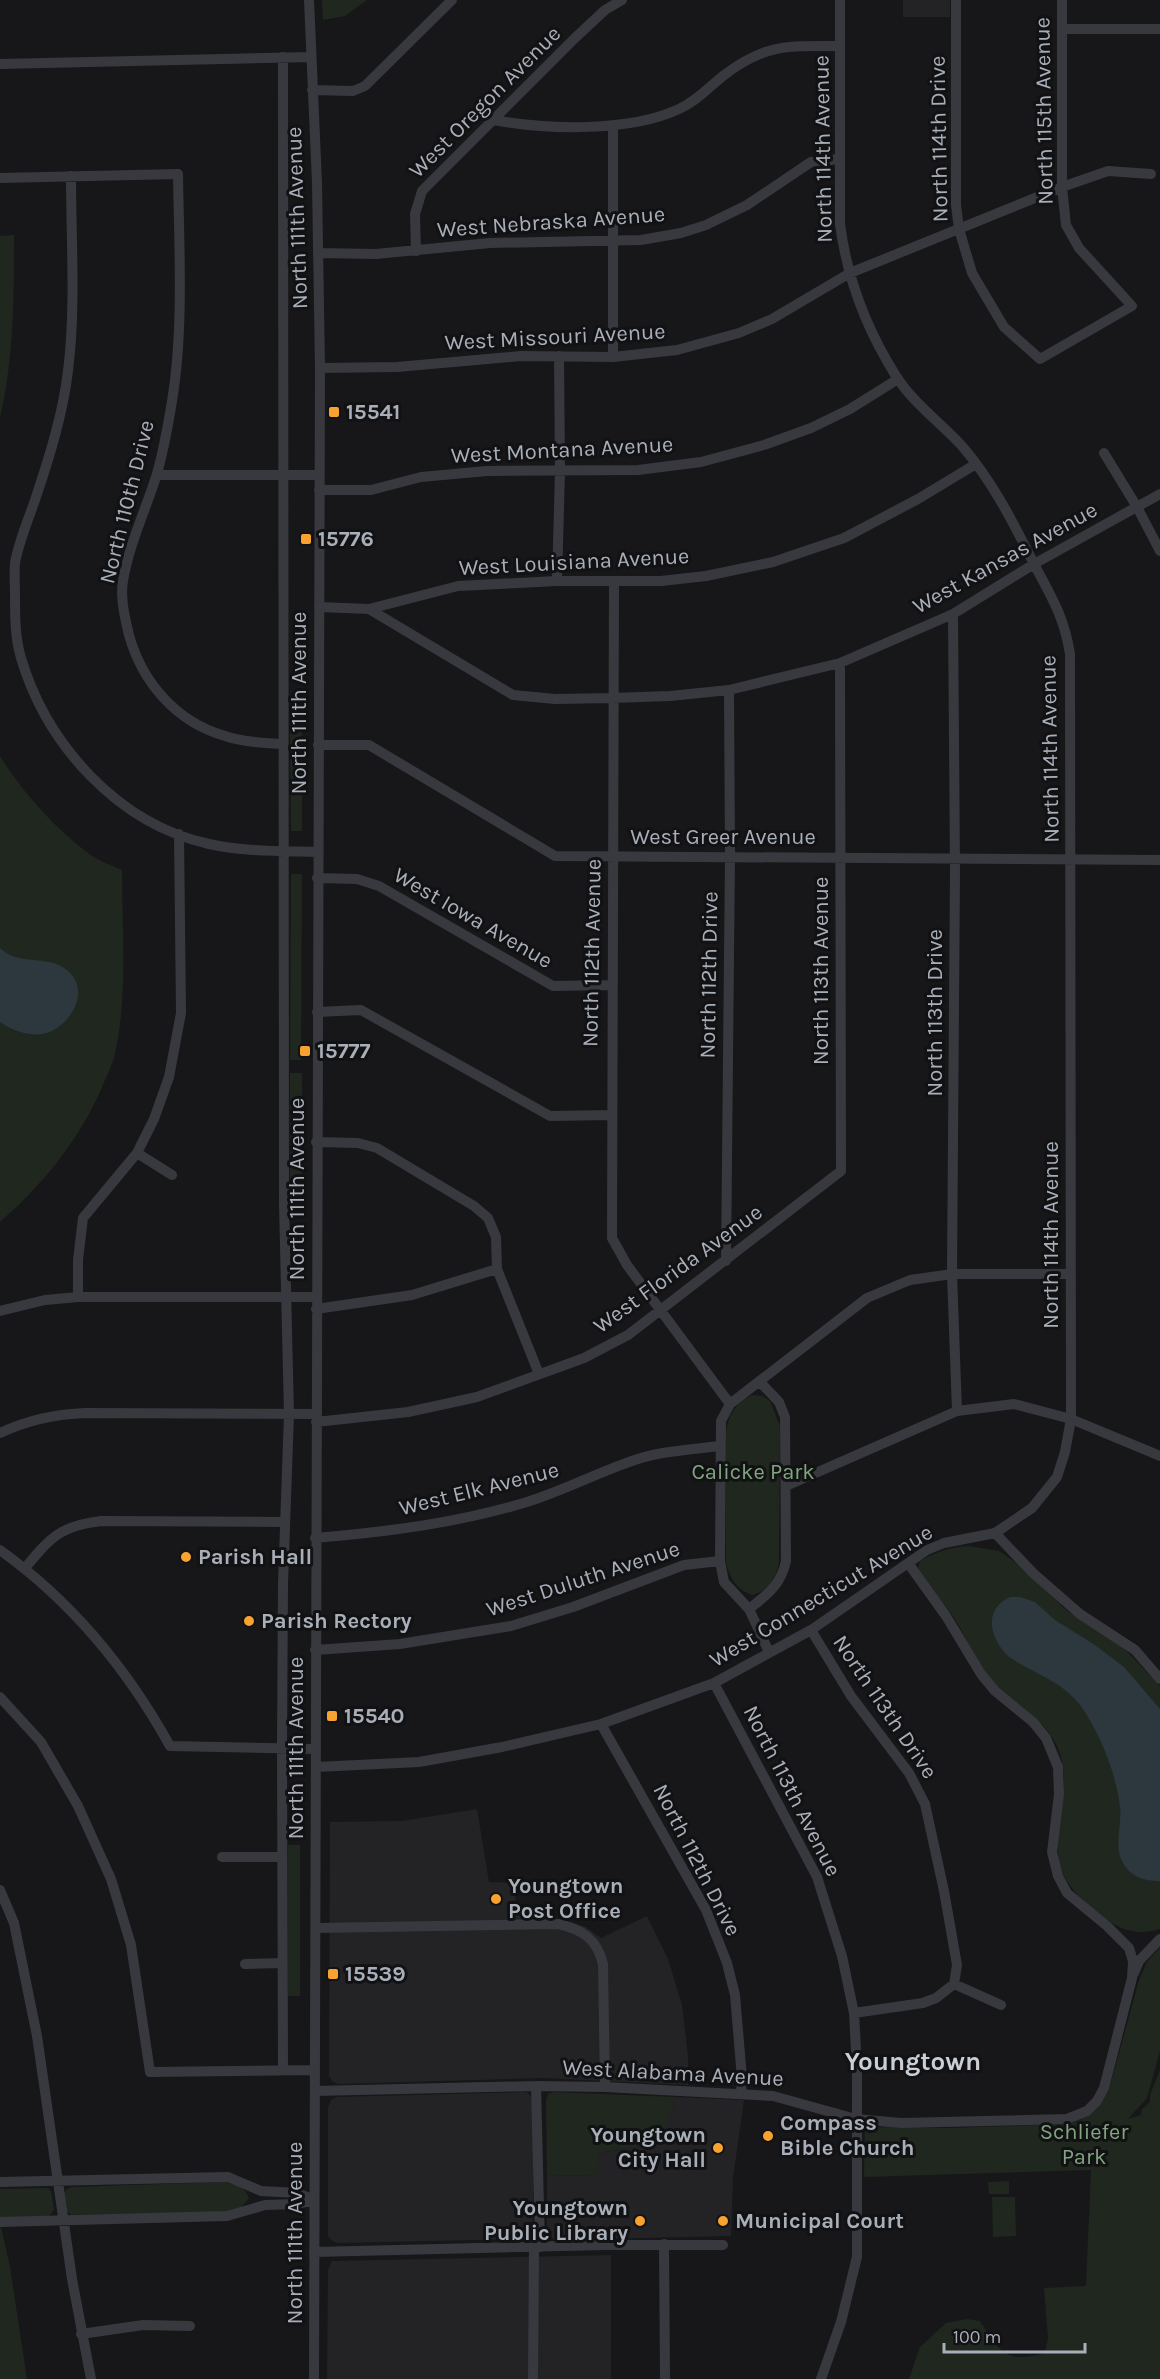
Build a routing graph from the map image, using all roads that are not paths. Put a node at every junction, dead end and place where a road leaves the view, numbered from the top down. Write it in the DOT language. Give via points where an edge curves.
graph roads {
  1 [pos="309,0"];
  2 [pos="452,0"];
  3 [pos="622,0"];
  4 [pos="840,0"];
  5 [pos="956,0"];
  6 [pos="1062,0"];
  7 [pos="1062,29"];
  8 [pos="1160,29"];
  9 [pos="840,46"];
  10 [pos="283,57"];
  11 [pos="311,57"];
  12 [pos="0,64"];
  13 [pos="312,90"];
  14 [pos="494,120"];
  15 [pos="613,126"];
  16 [pos="839,159"];
  17 [pos="1151,174"];
  18 [pos="71,176"];
  19 [pos="0,178"];
  20 [pos="1062,187"];
  21 [pos="959,229"];
  22 [pos="613,241"];
  23 [pos="416,251"];
  24 [pos="318,253"];
  25 [pos="850,273"];
  26 [pos="559,356"];
  27 [pos="613,357"];
  28 [pos="1040,359"];
  29 [pos="320,368"];
  30 [pos="898,379"];
  31 [pos="1104,453"];
  32 [pos="976,464"];
  33 [pos="560,471"];
  34 [pos="157,475"];
  35 [pos="283,476"];
  36 [pos="319,476"];
  37 [pos="319,490"];
  38 [pos="1160,494"];
  39 [pos="1137,507"];
  40 [pos="1160,551"];
  41 [pos="1034,564"];
  42 [pos="557,581"];
  43 [pos="614,581"];
  44 [pos="319,607"];
  45 [pos="369,609"];
  46 [pos="953,614"];
  47 [pos="840,663"];
  48 [pos="729,690"];
  49 [pos="612,698"];
  50 [pos="283,744"];
  51 [pos="318,745"];
  52 [pos="179,834"];
  53 [pos="283,851"];
  54 [pos="318,852"];
  55 [pos="730,856"];
  56 [pos="840,856"];
  57 [pos="613,857"];
  58 [pos="955,858"];
  59 [pos="1071,858"];
  60 [pos="1160,860"];
  61 [pos="317,878"];
  62 [pos="611,985"];
  63 [pos="317,1012"];
  64 [pos="611,1115"];
  65 [pos="316,1142"];
  66 [pos="137,1153"];
  67 [pos="841,1171"];
  68 [pos="172,1175"];
  69 [pos="726,1261"];
  70 [pos="496,1269"];
  71 [pos="952,1274"];
  72 [pos="1069,1274"];
  73 [pos="286,1296"];
  74 [pos="78,1297"];
  75 [pos="316,1297"];
  76 [pos="316,1309"];
  77 [pos="0,1311"];
  78 [pos="660,1311"];
  79 [pos="539,1374"];
  80 [pos="760,1382"];
  81 [pos="730,1404"];
  82 [pos="957,1411"];
  83 [pos="289,1414"];
  84 [pos="316,1418"];
  85 [pos="1071,1419"];
  86 [pos="0,1433"];
  87 [pos="719,1446"];
  88 [pos="1160,1456"];
  89 [pos="786,1486"];
  90 [pos="285,1522"];
  91 [pos="995,1533"];
  92 [pos="315,1538"];
  93 [pos="0,1550"];
  94 [pos="720,1561"];
  95 [pos="908,1563"];
  96 [pos="25,1568"];
  97 [pos="749,1609"];
  98 [pos="811,1630"];
  99 [pos="315,1650"];
  100 [pos="769,1652"];
  101 [pos="1160,1679"];
  102 [pos="714,1683"];
  103 [pos="0,1697"];
  104 [pos="601,1724"];
  105 [pos="282,1748"];
  106 [pos="316,1749"];
  107 [pos="316,1767"];
  108 [pos="222,1857"];
  109 [pos="281,1857"];
  110 [pos="0,1890"];
  111 [pos="316,1928"];
  112 [pos="1160,1939"];
  113 [pos="281,1963"];
  114 [pos="245,1964"];
  115 [pos="1132,1978"];
  116 [pos="954,1984"];
  117 [pos="1001,2005"];
  118 [pos="854,2013"];
  119 [pos="282,2070"];
  120 [pos="315,2070"];
  121 [pos="536,2086"];
  122 [pos="605,2087"];
  123 [pos="315,2091"];
  124 [pos="741,2094"];
  125 [pos="856,2119"];
  126 [pos="57,2181"];
  127 [pos="0,2182"];
  128 [pos="314,2200"];
  129 [pos="63,2220"];
  130 [pos="0,2222"];
  131 [pos="664,2244"];
  132 [pos="723,2245"];
  133 [pos="537,2247"];
  134 [pos="314,2252"];
  135 [pos="190,2326"];
  136 [pos="81,2334"];
  137 [pos="91,2379"];
  138 [pos="314,2379"];
  139 [pos="533,2379"];
  140 [pos="665,2379"];
  141 [pos="821,2379"];
  1 -- 11 [label="street, North 111th Avenue"];
  2 -- 13 [label="street" via="365,86 352,91"];
  3 -- 14 [label="street, West Oregon Avenue" via="592,21"];
  4 -- 9 [label="street, North 114th Avenue"];
  5 -- 21 [label="street, North 114th Drive"];
  6 -- 7 [label="street, North 115th Avenue"];
  7 -- 8 [label="street"];
  7 -- 20 [label="street, North 115th Avenue"];
  9 -- 15 [label="street" via="768,50 745,60 682,108 653,119"];
  9 -- 16 [label="street, North 114th Avenue"];
  10 -- 11 [label="street"];
  10 -- 12 [label="street"];
  10 -- 35 [label="street, North 111th Avenue"];
  11 -- 13 [label="street, North 111th Avenue"];
  13 -- 24 [label="street, North 111th Avenue"];
  14 -- 15 [label="street" via="522,125"];
  14 -- 23 [label="street, West Oregon Avenue" via="422,191 415,214"];
  15 -- 22 [label="street"];
  16 -- 22 [label="street, West Nebraska Avenue" via="811,162 747,205 706,225 661,238"];
  16 -- 25 [label="street, North 114th Avenue" via="840,224"];
  17 -- 20 [label="street, West Missouri Avenue" via="1108,171"];
  18 -- 19 [label="street"];
  18 -- 34 [label="street, North 110th Drive" via="178,174 176,364"];
  18 -- 52 [label="street" via="72,323 68,372 50,456 15,563 15,620 21,657 38,703 60,740 93,779 142,816"];
  20 -- 21 [label="street, West Missouri Avenue"];
  20 -- 28 [label="street, North 115th Avenue" via="1066,225 1079,248 1132,306"];
  21 -- 25 [label="street, West Missouri Avenue"];
  21 -- 28 [label="street, North 114th Drive" via="972,273 1004,327"];
  22 -- 23 [label="street, West Nebraska Avenue" via="490,243"];
  22 -- 27 [label="street"];
  23 -- 24 [label="street, West Nebraska Avenue"];
  24 -- 29 [label="street, North 111th Avenue"];
  25 -- 27 [label="street, West Missouri Avenue" via="792,309 739,333 677,350"];
  25 -- 30 [label="street, North 114th Avenue" via="871,330"];
  26 -- 27 [label="street, West Missouri Avenue"];
  26 -- 29 [label="street, West Missouri Avenue"];
  26 -- 33 [label="street"];
  29 -- 36 [label="street, North 111th Avenue"];
  30 -- 32 [label="street, North 114th Avenue"];
  30 -- 33 [label="street, West Montana Avenue" via="827,421 733,454 656,468"];
  31 -- 39 [label="street"];
  32 -- 41 [label="street, North 114th Avenue" via="999,496"];
  32 -- 43 [label="street, West Louisiana Avenue" via="844,538 773,562 706,576"];
  33 -- 37 [label="street, West Montana Avenue" via="487,471 421,477 371,490"];
  33 -- 42 [label="street"];
  34 -- 35 [label="street"];
  34 -- 50 [label="street, North 110th Drive" via="123,583 125,617 135,655 161,696 182,715 224,736"];
  35 -- 36 [label="street"];
  35 -- 50 [label="street, North 111th Avenue"];
  36 -- 37 [label="street, North 111th Avenue"];
  37 -- 44 [label="street, North 111th Avenue"];
  38 -- 39 [label="street, West Kansas Avenue"];
  39 -- 40 [label="street"];
  39 -- 41 [label="street, West Kansas Avenue"];
  41 -- 46 [label="street, West Kansas Avenue"];
  41 -- 59 [label="street, North 114th Avenue" via="1056,604 1070,654"];
  42 -- 43 [label="street, West Louisiana Avenue"];
  42 -- 45 [label="street, West Louisiana Avenue" via="458,585"];
  43 -- 49 [label="street, North 112th Avenue"];
  44 -- 45 [label="street, West Kansas Avenue"];
  44 -- 51 [label="street, North 111th Avenue"];
  45 -- 49 [label="street, West Kansas Avenue" via="513,695"];
  46 -- 47 [label="street, West Kansas Avenue"];
  46 -- 58 [label="street, North 113th Drive"];
  47 -- 48 [label="street, West Kansas Avenue"];
  47 -- 56 [label="street, North 113th Avenue"];
  48 -- 49 [label="street, West Kansas Avenue"];
  48 -- 55 [label="street, North 112th Drive"];
  49 -- 57 [label="street, North 112th Avenue"];
  50 -- 53 [label="street, North 111th Avenue"];
  51 -- 54 [label="street, North 111th Avenue"];
  51 -- 57 [label="street, West Greer Avenue" via="369,745 555,856"];
  52 -- 53 [label="street" via="238,849"];
  52 -- 66 [label="street" via="181,1013 169,1077"];
  53 -- 54 [label="street"];
  53 -- 73 [label="street, North 111th Avenue"];
  54 -- 61 [label="street, North 111th Avenue"];
  55 -- 56 [label="street, West Greer Avenue"];
  55 -- 57 [label="street, West Greer Avenue"];
  55 -- 69 [label="street, North 112th Drive"];
  56 -- 58 [label="street, West Greer Avenue"];
  56 -- 67 [label="street, North 113th Avenue"];
  57 -- 62 [label="street, North 112th Avenue"];
  58 -- 59 [label="street, West Greer Avenue"];
  58 -- 71 [label="street, North 113th Drive"];
  59 -- 60 [label="street, West Greer Avenue"];
  59 -- 72 [label="street, North 114th Avenue"];
  61 -- 62 [label="street, West Iowa Avenue" via="357,879 379,886 553,986"];
  61 -- 63 [label="street, North 111th Avenue"];
  62 -- 64 [label="street, North 112th Avenue"];
  63 -- 64 [label="street" via="361,1010 550,1116"];
  63 -- 65 [label="street, North 111th Avenue"];
  64 -- 78 [label="street, North 112th Avenue" via="612,1238"];
  65 -- 70 [label="street" via="358,1143 377,1148 474,1206 488,1218 496,1237"];
  65 -- 75 [label="street, North 111th Avenue"];
  66 -- 68 [label="street"];
  66 -- 74 [label="street" via="83,1218"];
  67 -- 69 [label="street, West Florida Avenue"];
  69 -- 78 [label="street, West Florida Avenue"];
  70 -- 76 [label="street" via="412,1295"];
  70 -- 79 [label="street"];
  71 -- 72 [label="street"];
  71 -- 80 [label="street" via="910,1280 867,1298"];
  71 -- 82 [label="street, North 113th Drive"];
  72 -- 85 [label="street, North 114th Avenue"];
  73 -- 74 [label="street"];
  73 -- 75 [label="street"];
  73 -- 83 [label="street, North 111th Avenue"];
  74 -- 77 [label="street"];
  75 -- 76 [label="street, North 111th Avenue"];
  76 -- 84 [label="street, North 111th Avenue"];
  78 -- 79 [label="street, West Florida Avenue" via="628,1335 585,1358"];
  78 -- 81 [label="street, North 112th Avenue"];
  79 -- 84 [label="street, West Florida Avenue" via="477,1396 408,1412"];
  80 -- 81 [label="street"];
  80 -- 89 [label="street" via="779,1402 785,1417"];
  81 -- 87 [label="street" via="721,1421"];
  82 -- 85 [label="street" via="1014,1404"];
  82 -- 89 [label="street"];
  83 -- 84 [label="street, West Florida Avenue"];
  83 -- 86 [label="street, West Florida Avenue" via="57,1414"];
  83 -- 90 [label="street, North 111th Avenue"];
  84 -- 92 [label="street, North 111th Avenue"];
  85 -- 88 [label="street"];
  85 -- 91 [label="street, North 114th Avenue" via="1056,1477 1032,1508"];
  87 -- 92 [label="street, West Elk Avenue" via="630,1461 525,1502 442,1522"];
  87 -- 94 [label="street"];
  89 -- 97 [label="street" via="784,1574 774,1589"];
  90 -- 96 [label="street" via="81,1523 48,1540"];
  90 -- 105 [label="street, North 111th Avenue"];
  91 -- 95 [label="street, West Connecticut Avenue" via="944,1543"];
  91 -- 101 [label="street" via="1080,1614 1135,1650"];
  92 -- 99 [label="street, North 111th Avenue"];
  93 -- 96 [label="street"];
  94 -- 97 [label="street" via="724,1582"];
  94 -- 99 [label="street, West Duluth Avenue" via="684,1565 511,1626 400,1644"];
  95 -- 98 [label="street, West Connecticut Avenue"];
  95 -- 115 [label="street" via="981,1674 1046,1738 1058,1767 1052,1852 1058,1876 1067,1893 1129,1948"];
  96 -- 105 [label="street" via="78,1619 128,1677 170,1746"];
  97 -- 100 [label="street"];
  98 -- 100 [label="street, West Connecticut Avenue"];
  98 -- 116 [label="street, North 113th Drive" via="851,1696 909,1773 925,1804 957,1965"];
  99 -- 106 [label="street, North 111th Avenue"];
  100 -- 102 [label="street, West Connecticut Avenue"];
  102 -- 104 [label="street, West Connecticut Avenue"];
  102 -- 118 [label="street, North 113th Avenue" via="817,1876 842,1956"];
  103 -- 119 [label="street" via="41,1742 78,1806 111,1879 131,1945 150,2072"];
  104 -- 107 [label="street, West Connecticut Avenue" via="419,1761"];
  104 -- 124 [label="street, North 112th Drive" via="706,1910 727,1964 735,1995"];
  105 -- 106 [label="street"];
  105 -- 109 [label="street, North 111th Avenue"];
  106 -- 107 [label="street, North 111th Avenue"];
  107 -- 111 [label="street, North 111th Avenue"];
  108 -- 109 [label="street, North 111th Avenue"];
  109 -- 113 [label="street, North 111th Avenue"];
  110 -- 126 [label="street" via="14,1923 37,2036"];
  111 -- 120 [label="street, North 111th Avenue"];
  111 -- 122 [label="street" via="558,1924 574,1927 588,1935 600,1951 603,1964"];
  112 -- 115 [label="street" via="1139,1961"];
  113 -- 114 [label="street"];
  113 -- 119 [label="street, North 111th Avenue"];
  115 -- 125 [label="street, West Alabama Avenue" via="1101,2095 1078,2116 901,2123"];
  116 -- 117 [label="street"];
  116 -- 118 [label="street" via="923,2003"];
  118 -- 125 [label="street, North 113th Avenue"];
  119 -- 120 [label="street"];
  120 -- 123 [label="street, North 111th Avenue"];
  121 -- 122 [label="street, West Alabama Avenue"];
  121 -- 123 [label="street, West Alabama Avenue"];
  121 -- 133 [label="street"];
  122 -- 124 [label="street, West Alabama Avenue"];
  123 -- 128 [label="street, North 111th Avenue"];
  124 -- 125 [label="street, West Alabama Avenue" via="793,2100"];
  125 -- 141 [label="street, North 113th Avenue" via="857,2257 841,2322"];
  126 -- 127 [label="street"];
  126 -- 128 [label="street" via="228,2177 261,2191 298,2193"];
  126 -- 129 [label="street"];
  128 -- 129 [label="street" via="265,2205 227,2216"];
  128 -- 134 [label="street, North 111th Avenue"];
  129 -- 130 [label="street"];
  129 -- 136 [label="street"];
  131 -- 132 [label="street"];
  131 -- 133 [label="street"];
  131 -- 140 [label="street"];
  133 -- 134 [label="street"];
  133 -- 139 [label="street"];
  134 -- 138 [label="street, North 111th Avenue"];
  135 -- 136 [label="street" via="143,2325"];
  136 -- 137 [label="street"];
}
